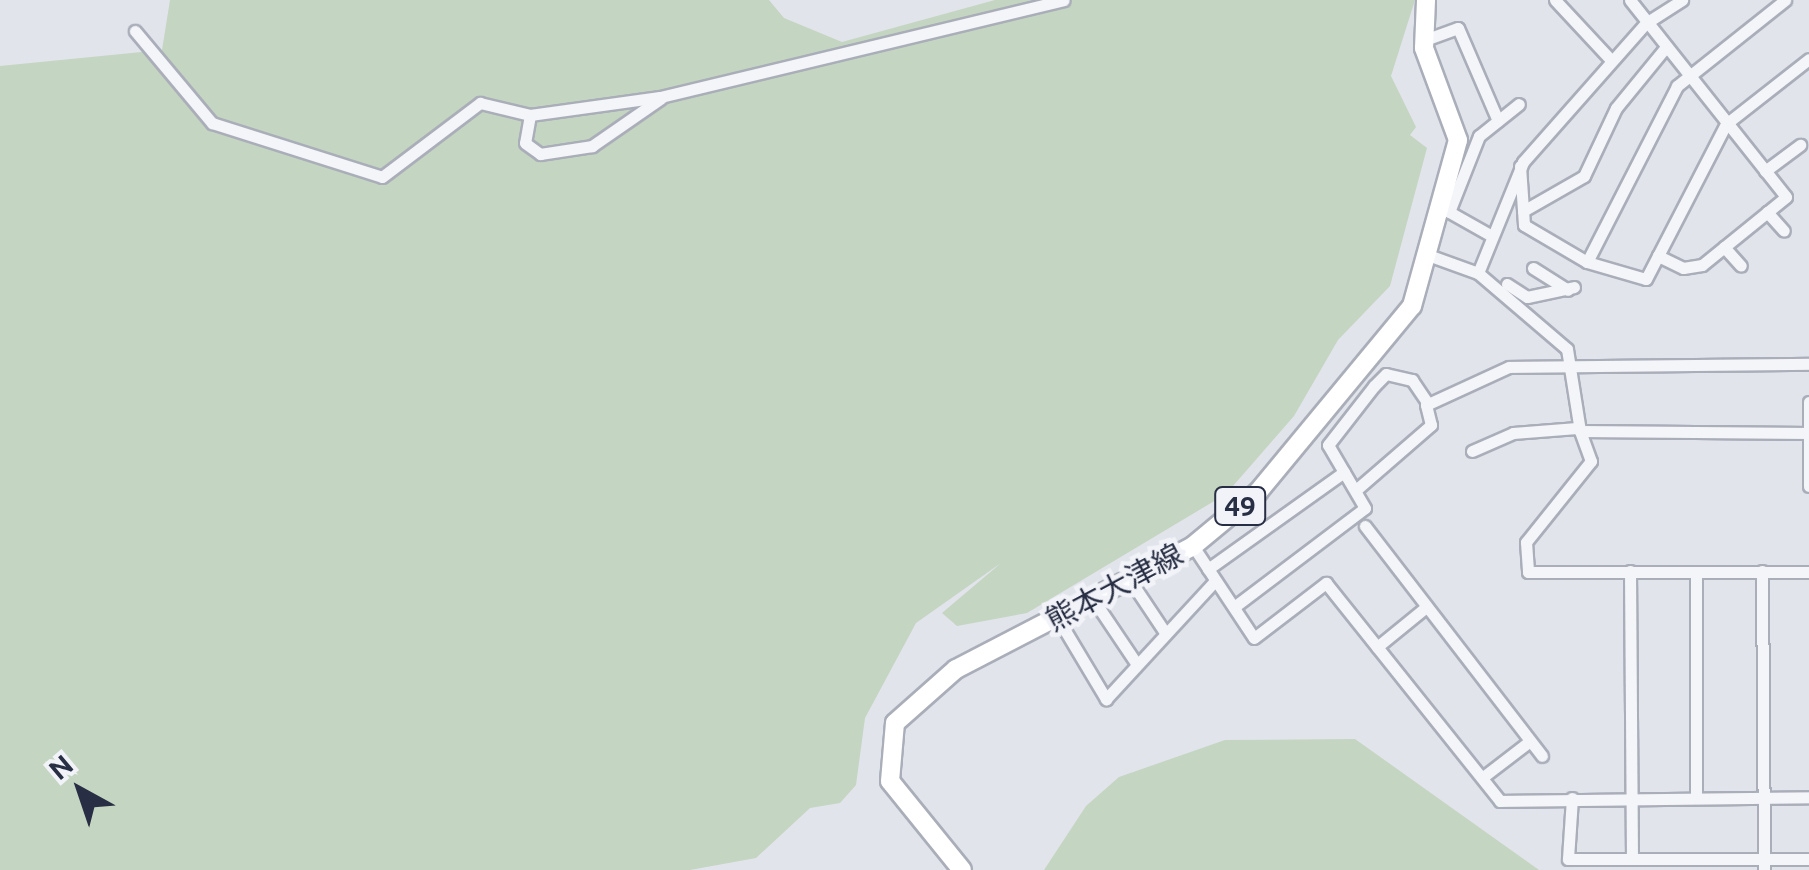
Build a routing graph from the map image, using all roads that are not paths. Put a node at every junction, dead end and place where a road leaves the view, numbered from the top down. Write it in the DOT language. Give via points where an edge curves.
graph roads {
  1 [pos="1063,0"];
  2 [pos="1554,0"];
  3 [pos="1630,0"];
  4 [pos="1682,0"];
  5 [pos="1762,0"];
  6 [pos="1786,0"];
  7 [pos="1424,2"];
  8 [pos="1771,12"];
  9 [pos="1646,23"];
  10 [pos="134,31"];
  11 [pos="1422,41"];
  12 [pos="1666,47"];
  13 [pos="1809,59"];
  14 [pos="1611,60"];
  15 [pos="1689,76"];
  16 [pos="663,96"];
  17 [pos="1519,104"];
  18 [pos="530,115"];
  19 [pos="1498,121"];
  20 [pos="1726,124"];
  21 [pos="1800,146"];
  22 [pos="1520,166"];
  23 [pos="1765,171"];
  24 [pos="1445,210"];
  25 [pos="1523,210"];
  26 [pos="1767,212"];
  27 [pos="1784,231"];
  28 [pos="1492,236"];
  29 [pos="1724,248"];
  30 [pos="1428,256"];
  31 [pos="1658,256"];
  32 [pos="1587,262"];
  33 [pos="1740,266"];
  34 [pos="1533,268"];
  35 [pos="1484,277"];
  36 [pos="1809,364"];
  37 [pos="1572,368"];
  38 [pos="1809,402"];
  39 [pos="1428,404"];
  40 [pos="1578,429"];
  41 [pos="1808,434"];
  42 [pos="1472,451"];
  43 [pos="1344,472"];
  44 [pos="1809,486"];
  45 [pos="1357,489"];
  46 [pos="1365,526"];
  47 [pos="1193,546"];
  48 [pos="1630,571"];
  49 [pos="1696,572"];
  50 [pos="1762,572"];
  51 [pos="1809,572"];
  52 [pos="1211,575"];
  53 [pos="1130,580"];
  54 [pos="1094,599"];
  55 [pos="1234,607"];
  56 [pos="1426,607"];
  57 [pos="1058,618"];
  58 [pos="1164,631"];
  59 [pos="1377,647"];
  60 [pos="1136,663"];
  61 [pos="1530,740"];
  62 [pos="1542,756"];
  63 [pos="1482,778"];
  64 [pos="1630,797"];
  65 [pos="1696,797"];
  66 [pos="1764,797"];
  67 [pos="1809,797"];
  68 [pos="1572,798"];
  69 [pos="1632,858"];
  70 [pos="1809,859"];
  71 [pos="1764,865"];
  72 [pos="962,870"];
  1 -- 16 [label="street"];
  2 -- 14 [label="street"];
  3 -- 9 [label="street"];
  4 -- 9 [label="street"];
  5 -- 8 [label="street"];
  6 -- 8 [label="street"];
  7 -- 11 [label="main road, 熊本大津線 / 49"];
  8 -- 15 [label="street"];
  9 -- 12 [label="street"];
  9 -- 14 [label="street"];
  10 -- 18 [label="street" via="212,123 382,177 480,103"];
  11 -- 19 [label="street" via="1458,28"];
  11 -- 24 [label="main road, 熊本大津線 / 49" via="1458,140"];
  12 -- 15 [label="street"];
  12 -- 25 [label="street" via="1616,108 1584,176"];
  13 -- 20 [label="street"];
  14 -- 22 [label="street"];
  15 -- 20 [label="street"];
  15 -- 32 [label="street"];
  16 -- 18 [label="street"];
  16 -- 18 [label="street" via="592,146 540,154 524,143"];
  17 -- 19 [label="street"];
  19 -- 24 [label="street" via="1479,136"];
  20 -- 23 [label="street"];
  20 -- 31 [label="street"];
  21 -- 23 [label="street"];
  22 -- 25 [label="street"];
  22 -- 28 [label="street"];
  23 -- 26 [label="street" via="1786,197"];
  24 -- 28 [label="street"];
  24 -- 30 [label="main road, 熊本大津線 / 49"];
  25 -- 32 [label="street" via="1524,224"];
  26 -- 27 [label="street"];
  26 -- 29 [label="street"];
  28 -- 35 [label="street"];
  29 -- 31 [label="street" via="1682,268"];
  29 -- 33 [label="street"];
  30 -- 35 [label="street"];
  30 -- 47 [label="main road, 熊本大津線 / 49" via="1405,316 1258,492"];
  31 -- 32 [label="street" via="1639,280"];
  34 -- 35 [label="street" via="1571,289 1527,297"];
  35 -- 37 [label="street" via="1560,340"];
  36 -- 37 [label="street"];
  37 -- 39 [label="street" via="1509,367"];
  37 -- 40 [label="street"];
  38 -- 41 [label="street"];
  39 -- 43 [label="street" via="1412,380 1386,374 1328,445"];
  39 -- 45 [label="street" via="1431,425"];
  40 -- 41 [label="street"];
  40 -- 42 [label="street" via="1512,433"];
  40 -- 48 [label="street" via="1591,460 1526,542 1522,565"];
  41 -- 44 [label="street"];
  43 -- 45 [label="street"];
  43 -- 52 [label="street"];
  45 -- 55 [label="street" via="1365,508"];
  46 -- 56 [label="street"];
  47 -- 52 [label="street"];
  47 -- 53 [label="main road, 熊本大津線 / 49"];
  48 -- 49 [label="street"];
  48 -- 64 [label="street"];
  49 -- 50 [label="street"];
  49 -- 65 [label="street"];
  50 -- 51 [label="street"];
  50 -- 66 [label="street"];
  52 -- 55 [label="street"];
  52 -- 58 [label="street"];
  53 -- 54 [label="main road, 熊本大津線 / 49"];
  53 -- 58 [label="street"];
  54 -- 57 [label="main road, 熊本大津線 / 49"];
  54 -- 60 [label="street"];
  55 -- 59 [label="street" via="1254,638 1326,583"];
  56 -- 59 [label="street"];
  56 -- 61 [label="street"];
  57 -- 60 [label="street" via="1106,698"];
  57 -- 72 [label="main road, 熊本大津線 / 49" via="956,670 896,723 890,782"];
  58 -- 60 [label="street"];
  59 -- 63 [label="street"];
  61 -- 62 [label="street"];
  61 -- 63 [label="street"];
  63 -- 68 [label="street" via="1500,801"];
  64 -- 65 [label="street"];
  64 -- 68 [label="street"];
  64 -- 69 [label="street"];
  65 -- 66 [label="street"];
  66 -- 67 [label="street"];
  66 -- 71 [label="street"];
  68 -- 69 [label="street" via="1568,859"];
  69 -- 71 [label="street"];
  70 -- 71 [label="street"];
}
